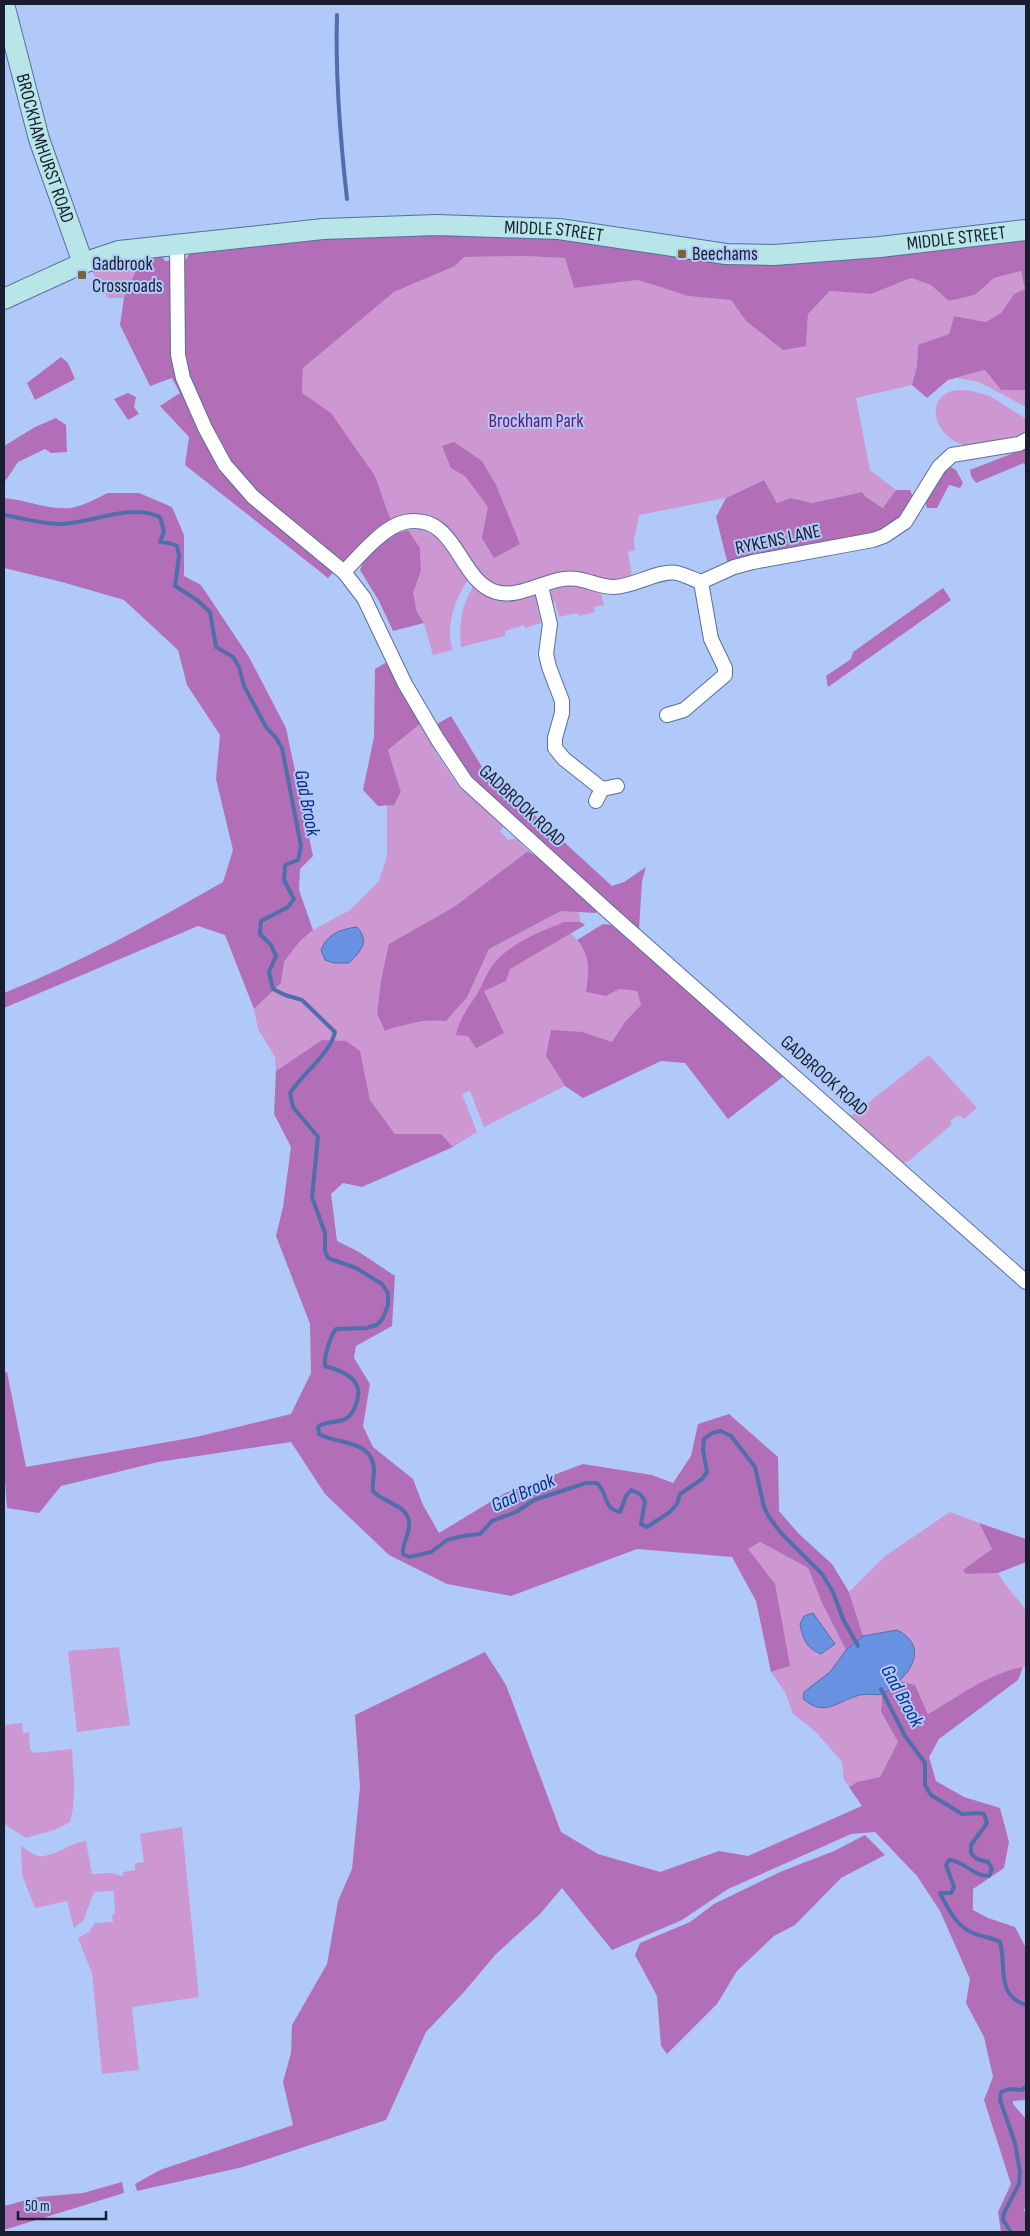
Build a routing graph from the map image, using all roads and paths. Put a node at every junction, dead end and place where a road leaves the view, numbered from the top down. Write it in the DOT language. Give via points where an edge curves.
graph roads {
  1 [pos="4,4"];
  2 [pos="1026,230"];
  3 [pos="177,243"];
  4 [pos="83,263"];
  5 [pos="4,300"];
  6 [pos="1026,440"];
  7 [pos="344,572"];
  8 [pos="701,582"];
  9 [pos="542,586"];
  10 [pos="667,715"];
  11 [pos="617,786"];
  12 [pos="1026,1282"];
  1 -- 4 [label="street, BROCKHAMHURST ROAD" via="39,138"];
  2 -- 3 [label="street, MIDDLE STREET" via="880,247 774,255 726,254 559,229 504,226 378,226"];
  3 -- 4 [label="street, MIDDLE STREET" via="119,251"];
  3 -- 7 [label="street, GADBROOK ROAD" via="178,355 183,378 205,428 225,465 253,497"];
  4 -- 5 [label="street, MIDDLE STREET"];
  6 -- 8 [label="street, RYKENS LANE" via="1019,444 952,455 939,467 905,522 884,536 753,562"];
  7 -- 9 [label="street" via="390,529 404,522 420,522 434,526 447,536 478,581 488,590 512,593"];
  7 -- 12 [label="street, GADBROOK ROAD" via="364,598 406,684 466,782"];
  8 -- 9 [label="street" via="675,572 614,587 579,578"];
  8 -- 10 [label="street" via="711,639 725,668 725,675 684,710"];
  9 -- 11 [label="street" via="550,624 546,654 562,701 555,748 599,795"];
}
